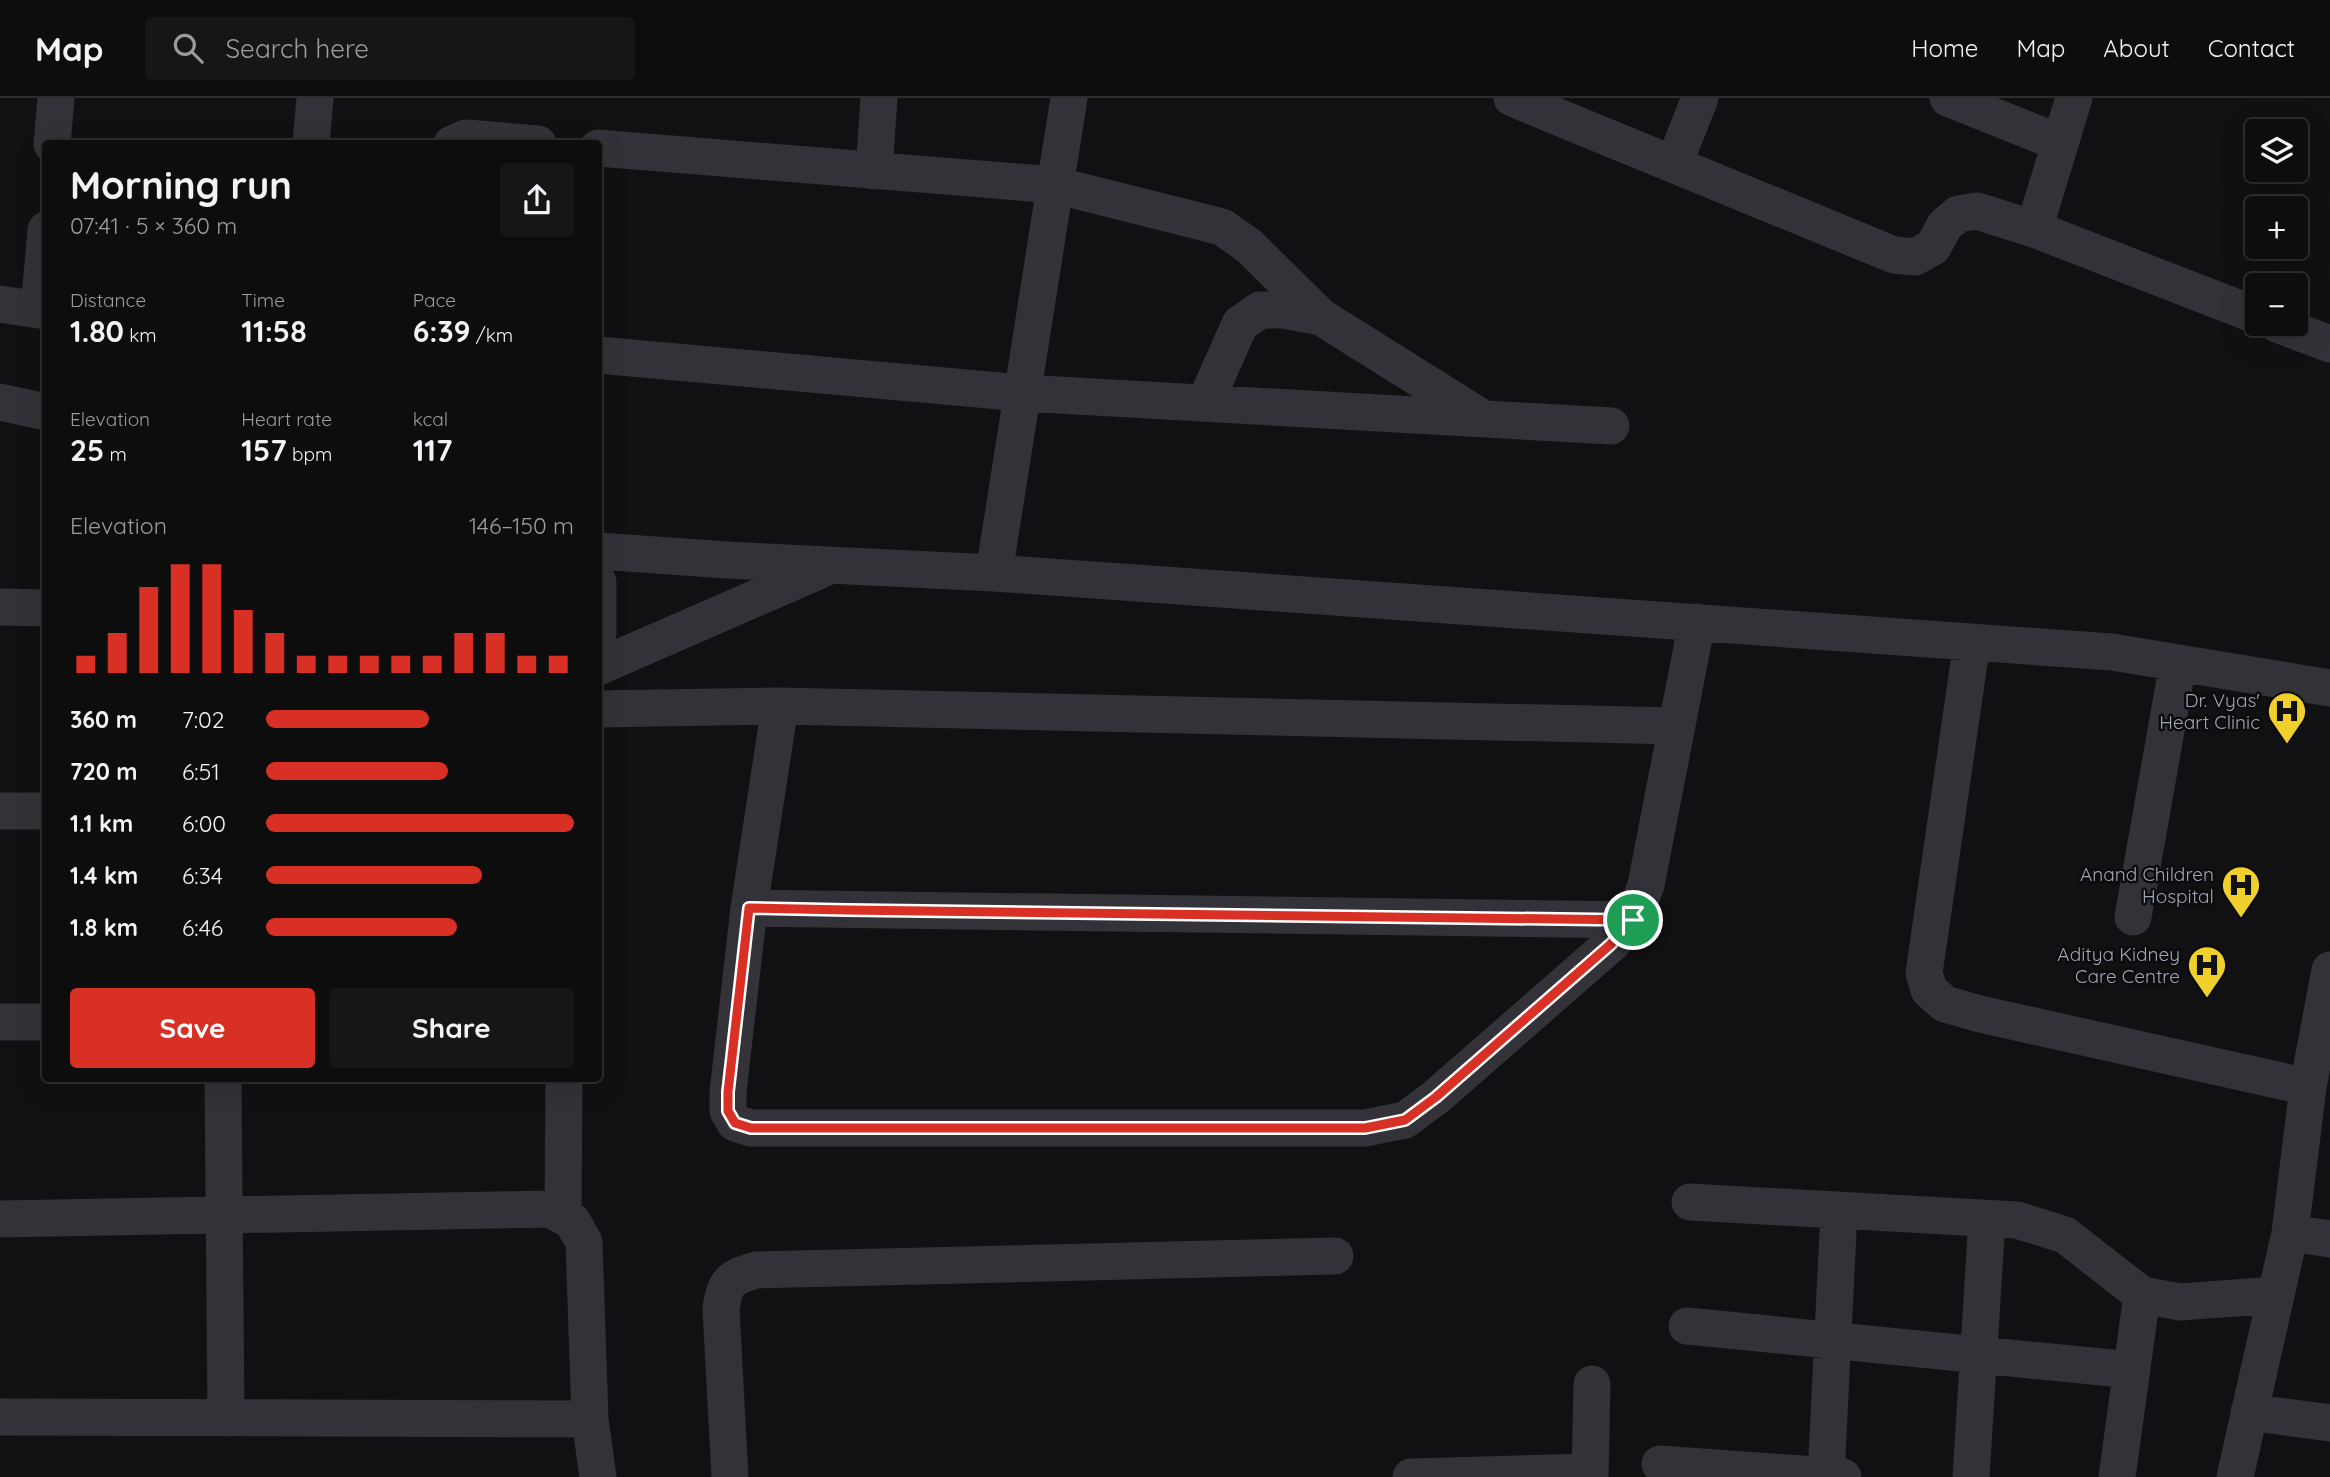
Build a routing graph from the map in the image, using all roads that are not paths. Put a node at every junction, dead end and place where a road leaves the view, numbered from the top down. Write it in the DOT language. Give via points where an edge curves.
graph roads {
  1 [pos="56,98"];
  2 [pos="315,98"];
  3 [pos="880,98"];
  4 [pos="1069,98"];
  5 [pos="1512,98"];
  6 [pos="1700,98"];
  7 [pos="1948,98"];
  8 [pos="2074,98"];
  9 [pos="52,140"];
  10 [pos="311,140"];
  11 [pos="462,140"];
  12 [pos="491,140"];
  13 [pos="2060,143"];
  14 [pos="602,148"];
  15 [pos="1674,164"];
  16 [pos="874,171"];
  17 [pos="1055,185"];
  18 [pos="2034,229"];
  19 [pos="0,304"];
  20 [pos="42,311"];
  21 [pos="2245,311"];
  22 [pos="1321,317"];
  23 [pos="2308,336"];
  24 [pos="2330,344"];
  25 [pos="602,355"];
  26 [pos="1023,393"];
  27 [pos="0,402"];
  28 [pos="1205,403"];
  29 [pos="42,411"];
  30 [pos="1482,418"];
  31 [pos="1611,426"];
  32 [pos="602,551"];
  33 [pos="833,565"];
  34 [pos="994,573"];
  35 [pos="0,607"];
  36 [pos="42,608"];
  37 [pos="1697,622"];
  38 [pos="1972,642"];
  39 [pos="2178,663"];
  40 [pos="602,665"];
  41 [pos="2330,688"];
  42 [pos="780,706"];
  43 [pos="602,709"];
  44 [pos="1677,726"];
  45 [pos="0,811"];
  46 [pos="42,811"];
  47 [pos="749,908"];
  48 [pos="2133,917"];
  49 [pos="1633,920"];
  50 [pos="2330,970"];
  51 [pos="0,1022"];
  52 [pos="42,1022"];
  53 [pos="2323,1045"];
  54 [pos="223,1082"];
  55 [pos="564,1082"];
  56 [pos="2308,1087"];
  57 [pos="1690,1202"];
  58 [pos="1839,1211"];
  59 [pos="225,1216"];
  60 [pos="0,1219"];
  61 [pos="1987,1219"];
  62 [pos="572,1221"];
  63 [pos="2290,1233"];
  64 [pos="2330,1239"];
  65 [pos="1335,1256"];
  66 [pos="2276,1294"];
  67 [pos="2143,1295"];
  68 [pos="1687,1326"];
  69 [pos="1833,1340"];
  70 [pos="1979,1356"];
  71 [pos="2132,1370"];
  72 [pos="1592,1384"];
  73 [pos="2249,1412"];
  74 [pos="0,1417"];
  75 [pos="226,1418"];
  76 [pos="590,1419"];
  77 [pos="2330,1423"];
  78 [pos="1660,1464"];
  79 [pos="1590,1474"];
  80 [pos="598,1477"];
  81 [pos="730,1477"];
  82 [pos="1411,1477"];
  83 [pos="1832,1477"];
  84 [pos="1971,1477"];
  85 [pos="2117,1477"];
  86 [pos="2235,1477"];
  1 -- 9 [label="street"];
  2 -- 10 [label="street"];
  3 -- 16 [label="street"];
  4 -- 17 [label="street"];
  5 -- 15 [label="street"];
  6 -- 15 [label="street"];
  7 -- 13 [label="street"];
  8 -- 13 [label="street"];
  11 -- 12 [label="street"];
  13 -- 18 [label="street"];
  14 -- 16 [label="street"];
  15 -- 18 [label="street" via="1894,255 1915,257 1933,247 1945,225 1958,214 1977,211"];
  16 -- 17 [label="street"];
  17 -- 22 [label="street" via="1222,227 1249,246"];
  17 -- 26 [label="street"];
  18 -- 21 [label="street"];
  19 -- 20 [label="street"];
  22 -- 28 [label="street" via="1261,310 1240,324"];
  22 -- 30 [label="street"];
  23 -- 24 [label="street"];
  25 -- 26 [label="street"];
  26 -- 28 [label="street"];
  26 -- 34 [label="street"];
  27 -- 29 [label="street"];
  28 -- 30 [label="street"];
  30 -- 31 [label="street"];
  32 -- 33 [label="street"];
  33 -- 34 [label="street"];
  33 -- 40 [label="street"];
  34 -- 37 [label="street"];
  35 -- 36 [label="street"];
  37 -- 38 [label="street"];
  37 -- 44 [label="street"];
  38 -- 39 [label="street" via="2112,652"];
  38 -- 56 [label="street" via="1924,973 1929,990 1945,1004 1980,1014"];
  39 -- 41 [label="street"];
  39 -- 48 [label="street"];
  42 -- 43 [label="street"];
  42 -- 44 [label="street"];
  42 -- 47 [label="street"];
  44 -- 49 [label="street" via="1646,885"];
  45 -- 46 [label="street"];
  47 -- 49 [label="street"];
  47 -- 49 [label="street" via="728,1111 735,1123 751,1128 1365,1128 1405,1120 1611,944"];
  50 -- 53 [label="street"];
  51 -- 52 [label="street"];
  53 -- 56 [label="street"];
  54 -- 59 [label="street"];
  55 -- 62 [label="street" via="563,1214"];
  56 -- 63 [label="street"];
  57 -- 58 [label="street"];
  58 -- 61 [label="street"];
  58 -- 69 [label="street"];
  59 -- 60 [label="street"];
  59 -- 62 [label="street" via="550,1209"];
  59 -- 75 [label="street"];
  61 -- 67 [label="street" via="2017,1220 2065,1235"];
  61 -- 70 [label="street"];
  62 -- 76 [label="street" via="584,1242"];
  63 -- 64 [label="street"];
  63 -- 66 [label="street"];
  65 -- 81 [label="street" via="756,1270 736,1276 724,1287 721,1309"];
  66 -- 67 [label="street" via="2180,1302"];
  66 -- 73 [label="street"];
  67 -- 71 [label="street"];
  68 -- 69 [label="street"];
  69 -- 70 [label="street"];
  69 -- 83 [label="street"];
  70 -- 71 [label="street"];
  70 -- 84 [label="street"];
  71 -- 85 [label="street"];
  72 -- 79 [label="street"];
  73 -- 77 [label="street"];
  73 -- 86 [label="street"];
  74 -- 75 [label="street"];
  75 -- 76 [label="street"];
  76 -- 80 [label="street"];
  78 -- 83 [label="street"];
  79 -- 82 [label="street"];
}
